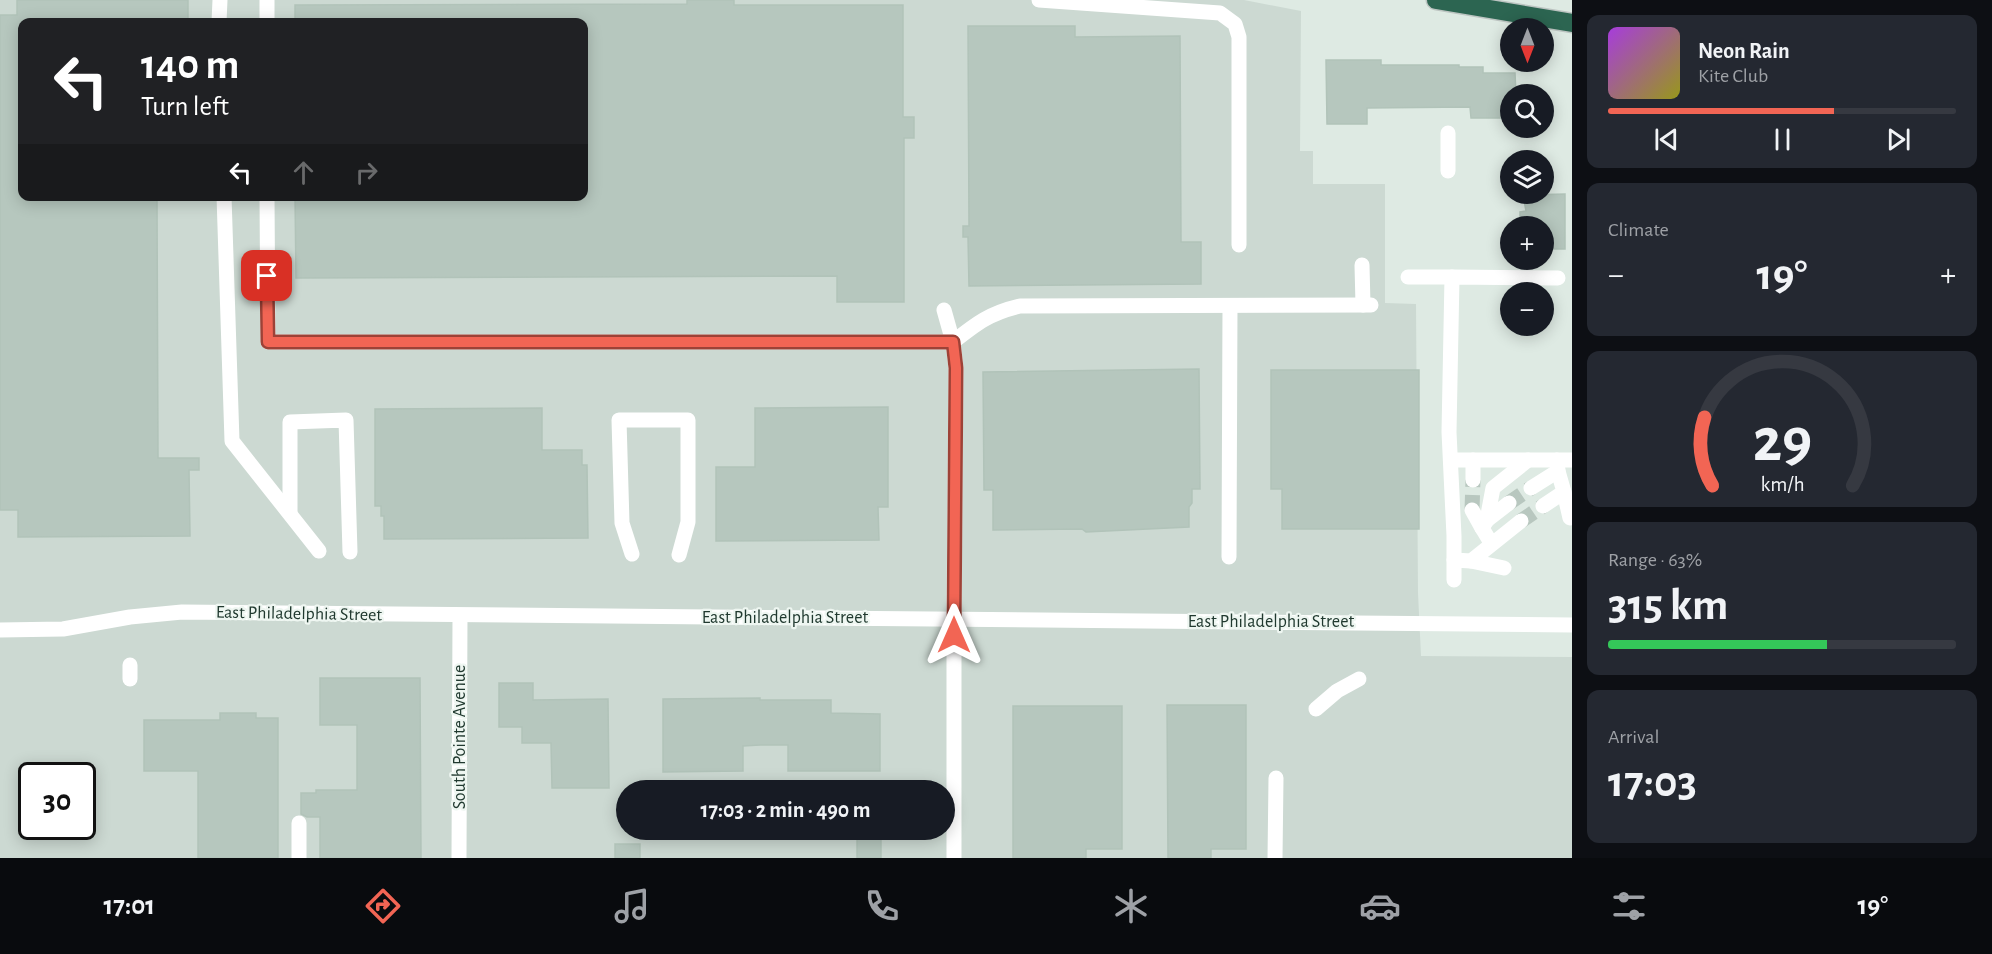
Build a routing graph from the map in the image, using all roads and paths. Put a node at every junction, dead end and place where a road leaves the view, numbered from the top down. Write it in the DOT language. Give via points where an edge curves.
graph roads {
  1 [pos="220,0"];
  2 [pos="267,0"];
  3 [pos="1039,0"];
  4 [pos="1436,0"];
  5 [pos="219,18"];
  6 [pos="267,18"];
  7 [pos="1572,23"];
  8 [pos="1448,133"];
  9 [pos="1448,171"];
  10 [pos="224,201"];
  11 [pos="267,201"];
  12 [pos="1239,245"];
  13 [pos="1362,265"];
  14 [pos="1408,277"];
  15 [pos="1452,277"];
  16 [pos="1558,278"];
  17 [pos="1230,306"];
  18 [pos="944,310"];
  19 [pos="953,342"];
  20 [pos="1451,460"];
  21 [pos="1473,460"];
  22 [pos="1528,460"];
  23 [pos="1562,464"];
  24 [pos="1473,480"];
  25 [pos="1531,488"];
  26 [pos="1564,492"];
  27 [pos="1509,503"];
  28 [pos="1543,506"];
  29 [pos="1472,510"];
  30 [pos="290,513"];
  31 [pos="1570,518"];
  32 [pos="1521,521"];
  33 [pos="1485,524"];
  34 [pos="1491,543"];
  35 [pos="319,551"];
  36 [pos="350,552"];
  37 [pos="632,554"];
  38 [pos="679,555"];
  39 [pos="1230,557"];
  40 [pos="1454,560"];
  41 [pos="1471,561"];
  42 [pos="1504,568"];
  43 [pos="1454,580"];
  44 [pos="460,616"];
  45 [pos="954,619"];
  46 [pos="1572,625"];
  47 [pos="0,630"];
  48 [pos="1359,679"];
  49 [pos="1316,709"];
  50 [pos="1276,778"];
  51 [pos="299,823"];
  52 [pos="299,858"];
  53 [pos="459,858"];
  54 [pos="954,858"];
  55 [pos="1275,858"];
  1 -- 5 [label="street"];
  2 -- 6 [label="street"];
  3 -- 12 [label="street" via="1220,13 1235,24 1239,37"];
  4 -- 7 [label="highway"];
  8 -- 9 [label="street"];
  10 -- 30 [label="street" via="232,441"];
  11 -- 19 [label="street" via="268,342"];
  13 -- 17 [label="street" via="1367,305"];
  14 -- 15 [label="street"];
  15 -- 16 [label="street"];
  15 -- 20 [label="street"];
  17 -- 19 [label="street" via="1020,306 998,311"];
  17 -- 39 [label="street"];
  18 -- 19 [label="street"];
  19 -- 45 [label="street"];
  20 -- 21 [label="street"];
  20 -- 40 [label="street"];
  21 -- 22 [label="street"];
  21 -- 24 [label="street"];
  22 -- 23 [label="street"];
  22 -- 33 [label="street" via="1492,488"];
  23 -- 25 [label="street"];
  23 -- 26 [label="street"];
  26 -- 28 [label="street"];
  26 -- 31 [label="street"];
  27 -- 33 [label="street"];
  29 -- 33 [label="street"];
  30 -- 35 [label="street"];
  30 -- 36 [label="street" via="290,422 346,420"];
  32 -- 34 [label="street"];
  33 -- 34 [label="street"];
  34 -- 41 [label="street"];
  37 -- 38 [label="street" via="622,523 620,420 688,420 688,522"];
  40 -- 41 [label="street"];
  40 -- 43 [label="street"];
  41 -- 42 [label="street"];
  44 -- 45 [label="street, East Philadelphia Street"];
  44 -- 47 [label="street, East Philadelphia Street" via="182,612 63,629"];
  44 -- 53 [label="street, South Pointe Avenue"];
  45 -- 46 [label="street, East Philadelphia Street"];
  45 -- 54 [label="street"];
  48 -- 49 [label="street"];
  50 -- 55 [label="street"];
  51 -- 52 [label="street"];
}
